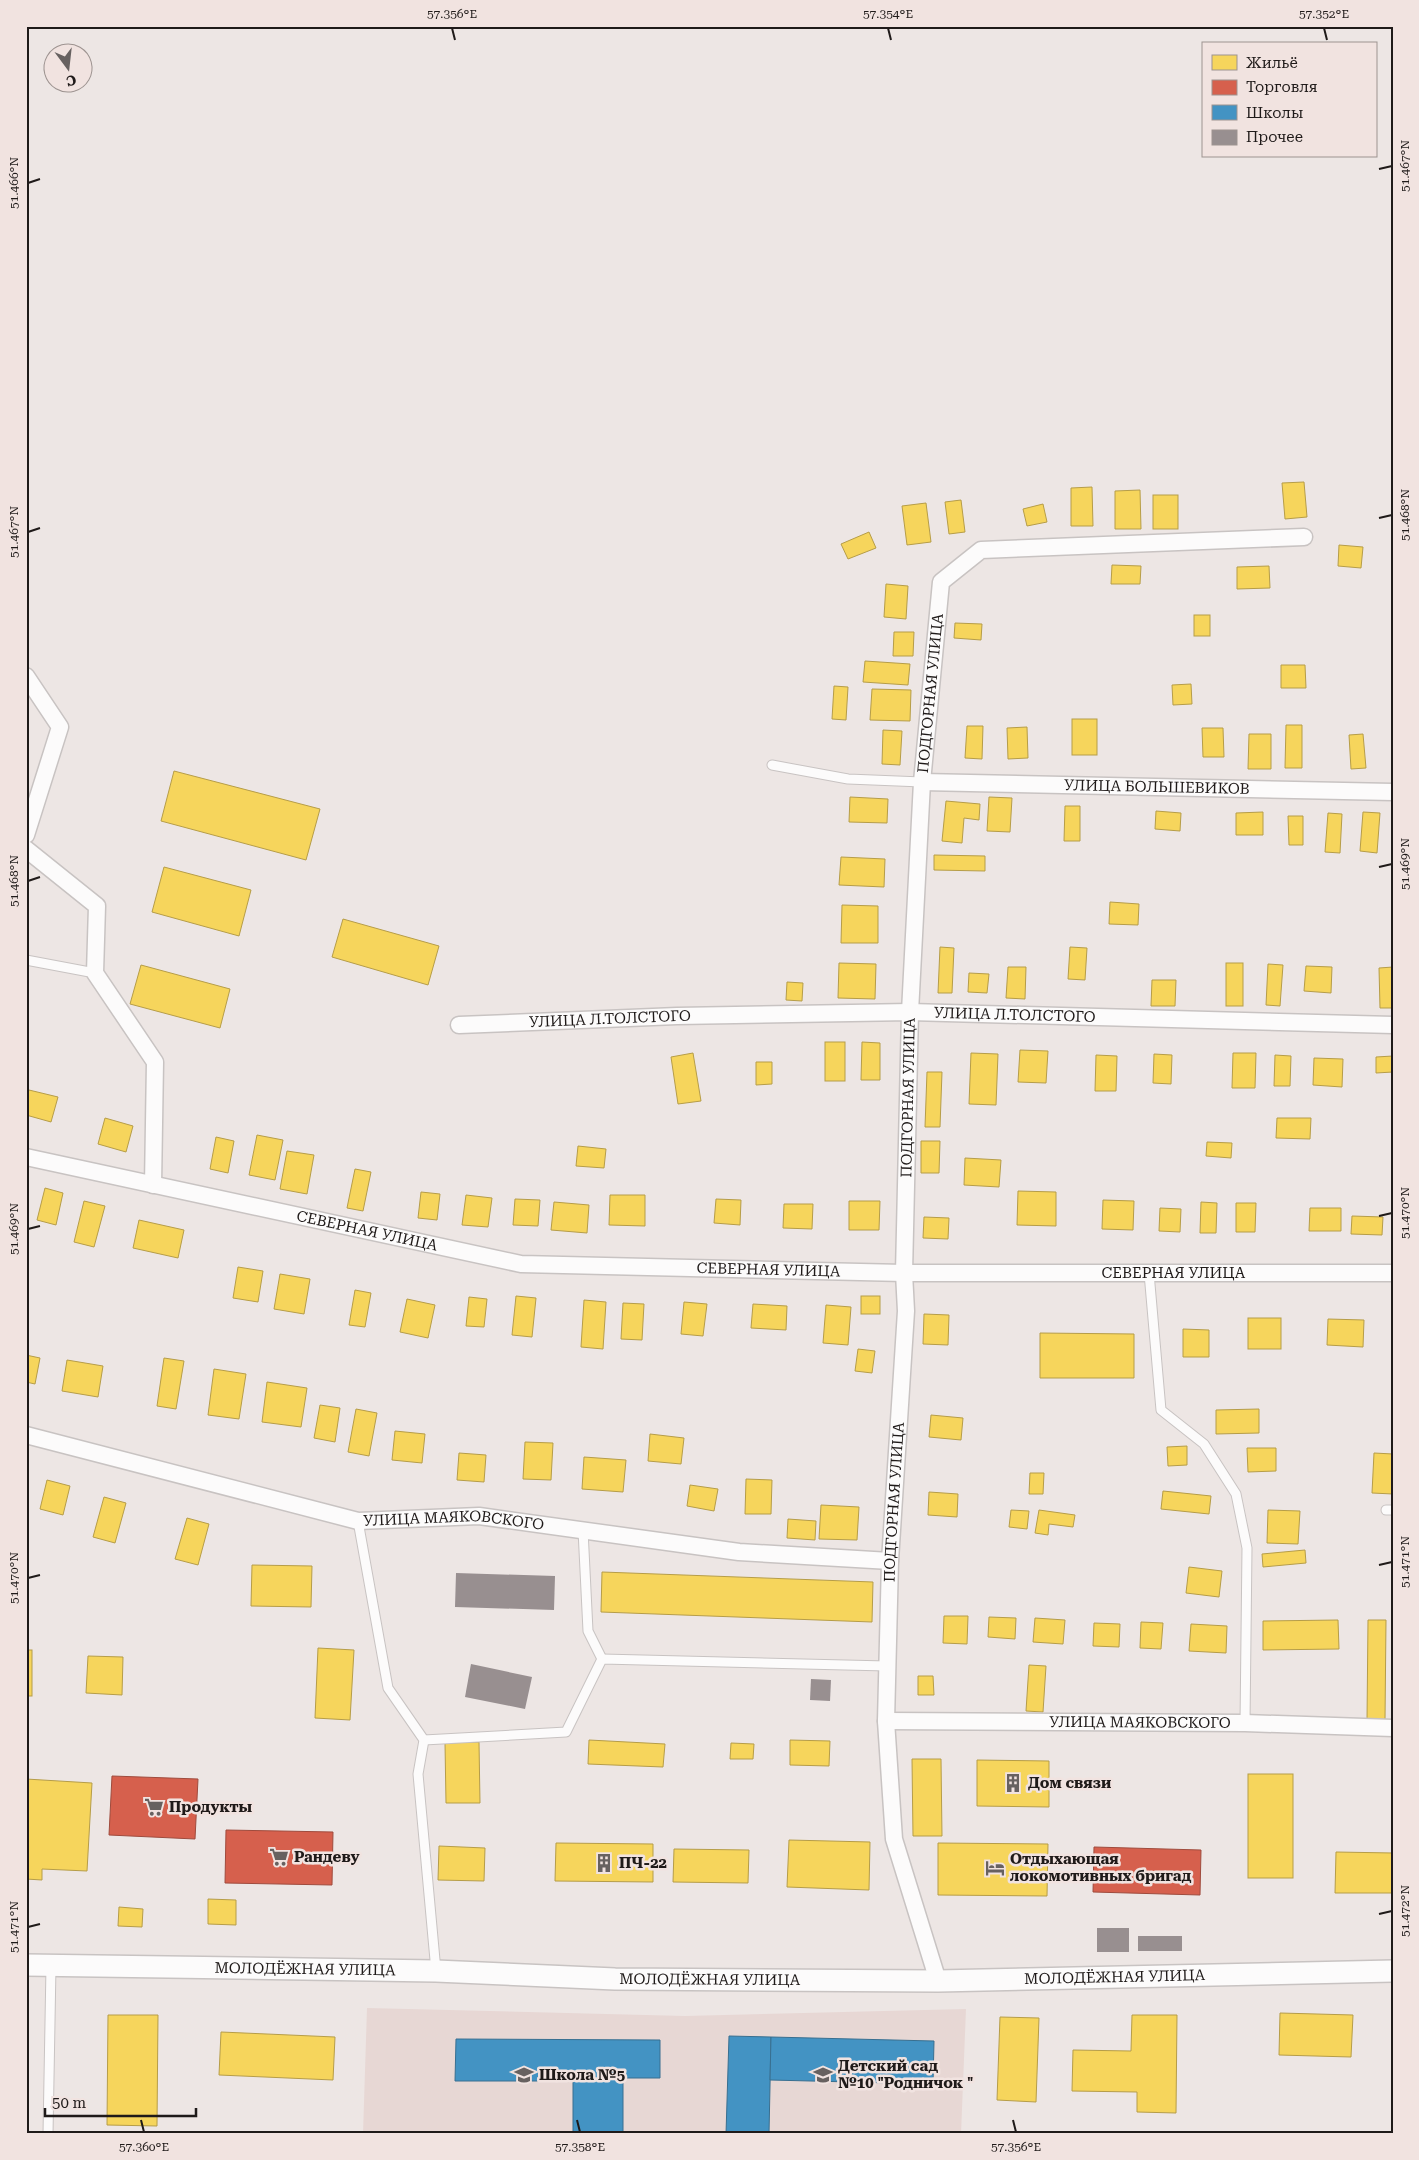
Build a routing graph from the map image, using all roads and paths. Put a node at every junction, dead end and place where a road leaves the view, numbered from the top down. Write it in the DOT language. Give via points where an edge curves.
graph roads {
  1 [pos="1304,537"];
  2 [pos="26,676"];
  3 [pos="772,765"];
  4 [pos="922,782"];
  5 [pos="1393,792"];
  6 [pos="26,835"];
  7 [pos="26,849"];
  8 [pos="26,960"];
  9 [pos="95,973"];
  10 [pos="910,1012"];
  11 [pos="458,1025"];
  12 [pos="1393,1025"];
  13 [pos="26,1157"];
  14 [pos="153,1185"];
  15 [pos="904,1273"];
  16 [pos="1149,1273"];
  17 [pos="1393,1273"];
  18 [pos="26,1435"];
  19 [pos="358,1521"];
  20 [pos="583,1530"];
  21 [pos="890,1561"];
  22 [pos="602,1659"];
  23 [pos="887,1666"];
  24 [pos="886,1721"];
  25 [pos="1245,1723"];
  26 [pos="1393,1728"];
  27 [pos="424,1740"];
  28 [pos="26,1965"];
  29 [pos="51,1965"];
  30 [pos="1393,1971"];
  31 [pos="436,1972"];
  32 [pos="938,1981"];
  33 [pos="48,2134"];
  1 -- 4 [label="street, ПОДГОРНАЯ УЛИЦА" via="981,550 941,582"];
  2 -- 6 [label="street" via="60,727"];
  3 -- 4 [label="lane" via="848,778"];
  4 -- 5 [label="street, УЛИЦА БОЛЬШЕВИКОВ"];
  4 -- 10 [label="street, ПОДГОРНАЯ УЛИЦА"];
  7 -- 9 [label="street" via="98,906"];
  8 -- 9 [label="lane"];
  9 -- 14 [label="street" via="155,1062"];
  10 -- 11 [label="street, УЛИЦА Л.ТОЛСТОГО" via="677,1016"];
  10 -- 12 [label="street, УЛИЦА Л.ТОЛСТОГО"];
  10 -- 15 [label="street, ПОДГОРНАЯ УЛИЦА"];
  13 -- 14 [label="street, СЕВЕРНАЯ УЛИЦА"];
  14 -- 15 [label="street, СЕВЕРНАЯ УЛИЦА" via="521,1264"];
  15 -- 16 [label="street, СЕВЕРНАЯ УЛИЦА"];
  15 -- 21 [label="street, ПОДГОРНАЯ УЛИЦА" via="906,1311"];
  16 -- 17 [label="street, СЕВЕРНАЯ УЛИЦА"];
  16 -- 25 [label="lane" via="1161,1410 1204,1444 1236,1494 1247,1548"];
  18 -- 19 [label="street, УЛИЦА МАЯКОВСКОГО"];
  19 -- 20 [label="street, УЛИЦА МАЯКОВСКОГО" via="479,1516"];
  19 -- 27 [label="lane" via="388,1688"];
  20 -- 21 [label="street, УЛИЦА МАЯКОВСКОГО" via="739,1552"];
  20 -- 22 [label="lane" via="588,1631"];
  21 -- 23 [label="street, ПОДГОРНАЯ УЛИЦА"];
  22 -- 23 [label="lane"];
  22 -- 27 [label="lane" via="566,1732"];
  23 -- 24 [label="street, ПОДГОРНАЯ УЛИЦА"];
  24 -- 25 [label="street, УЛИЦА МАЯКОВСКОГО"];
  24 -- 32 [label="street, ПОДГОРНАЯ УЛИЦА" via="894,1839"];
  25 -- 26 [label="street, УЛИЦА МАЯКОВСКОГО"];
  27 -- 31 [label="lane" via="418,1774"];
  28 -- 29 [label="street, МОЛОДЁЖНАЯ УЛИЦА"];
  29 -- 31 [label="street, МОЛОДЁЖНАЯ УЛИЦА"];
  29 -- 33 [label="lane"];
  30 -- 32 [label="street, МОЛОДЁЖНАЯ УЛИЦА"];
  31 -- 32 [label="street, МОЛОДЁЖНАЯ УЛИЦА" via="615,1979"];
}
